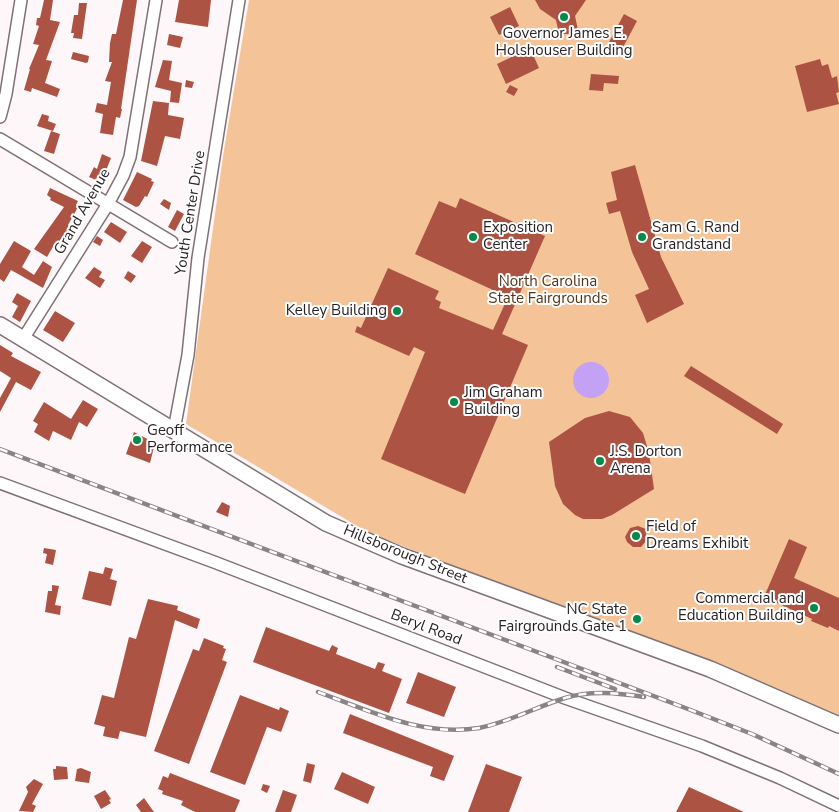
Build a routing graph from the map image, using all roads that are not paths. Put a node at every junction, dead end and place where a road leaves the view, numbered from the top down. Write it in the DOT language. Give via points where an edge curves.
graph roads {
  1 [pos="22,0"];
  2 [pos="156,0"];
  3 [pos="239,0"];
  4 [pos="0,117"];
  5 [pos="0,139"];
  6 [pos="108,204"];
  7 [pos="172,242"];
  8 [pos="0,325"];
  9 [pos="23,339"];
  10 [pos="174,430"];
  11 [pos="0,483"];
  12 [pos="839,725"];
  13 [pos="839,806"];
  1 -- 4 [label="street"];
  2 -- 6 [label="street, Grand Avenue" via="130,157"];
  3 -- 10 [label="street, Youth Center Drive" via="198,258 188,355"];
  5 -- 6 [label="street"];
  6 -- 7 [label="street"];
  6 -- 9 [label="street, Grand Avenue"];
  8 -- 9 [label="main road, Hillsborough Street"];
  9 -- 10 [label="main road, Hillsborough Street"];
  10 -- 12 [label="main road, Hillsborough Street" via="326,523 357,538 710,669"];
  11 -- 13 [label="street, Beryl Road" via="565,698 702,746"];
}
